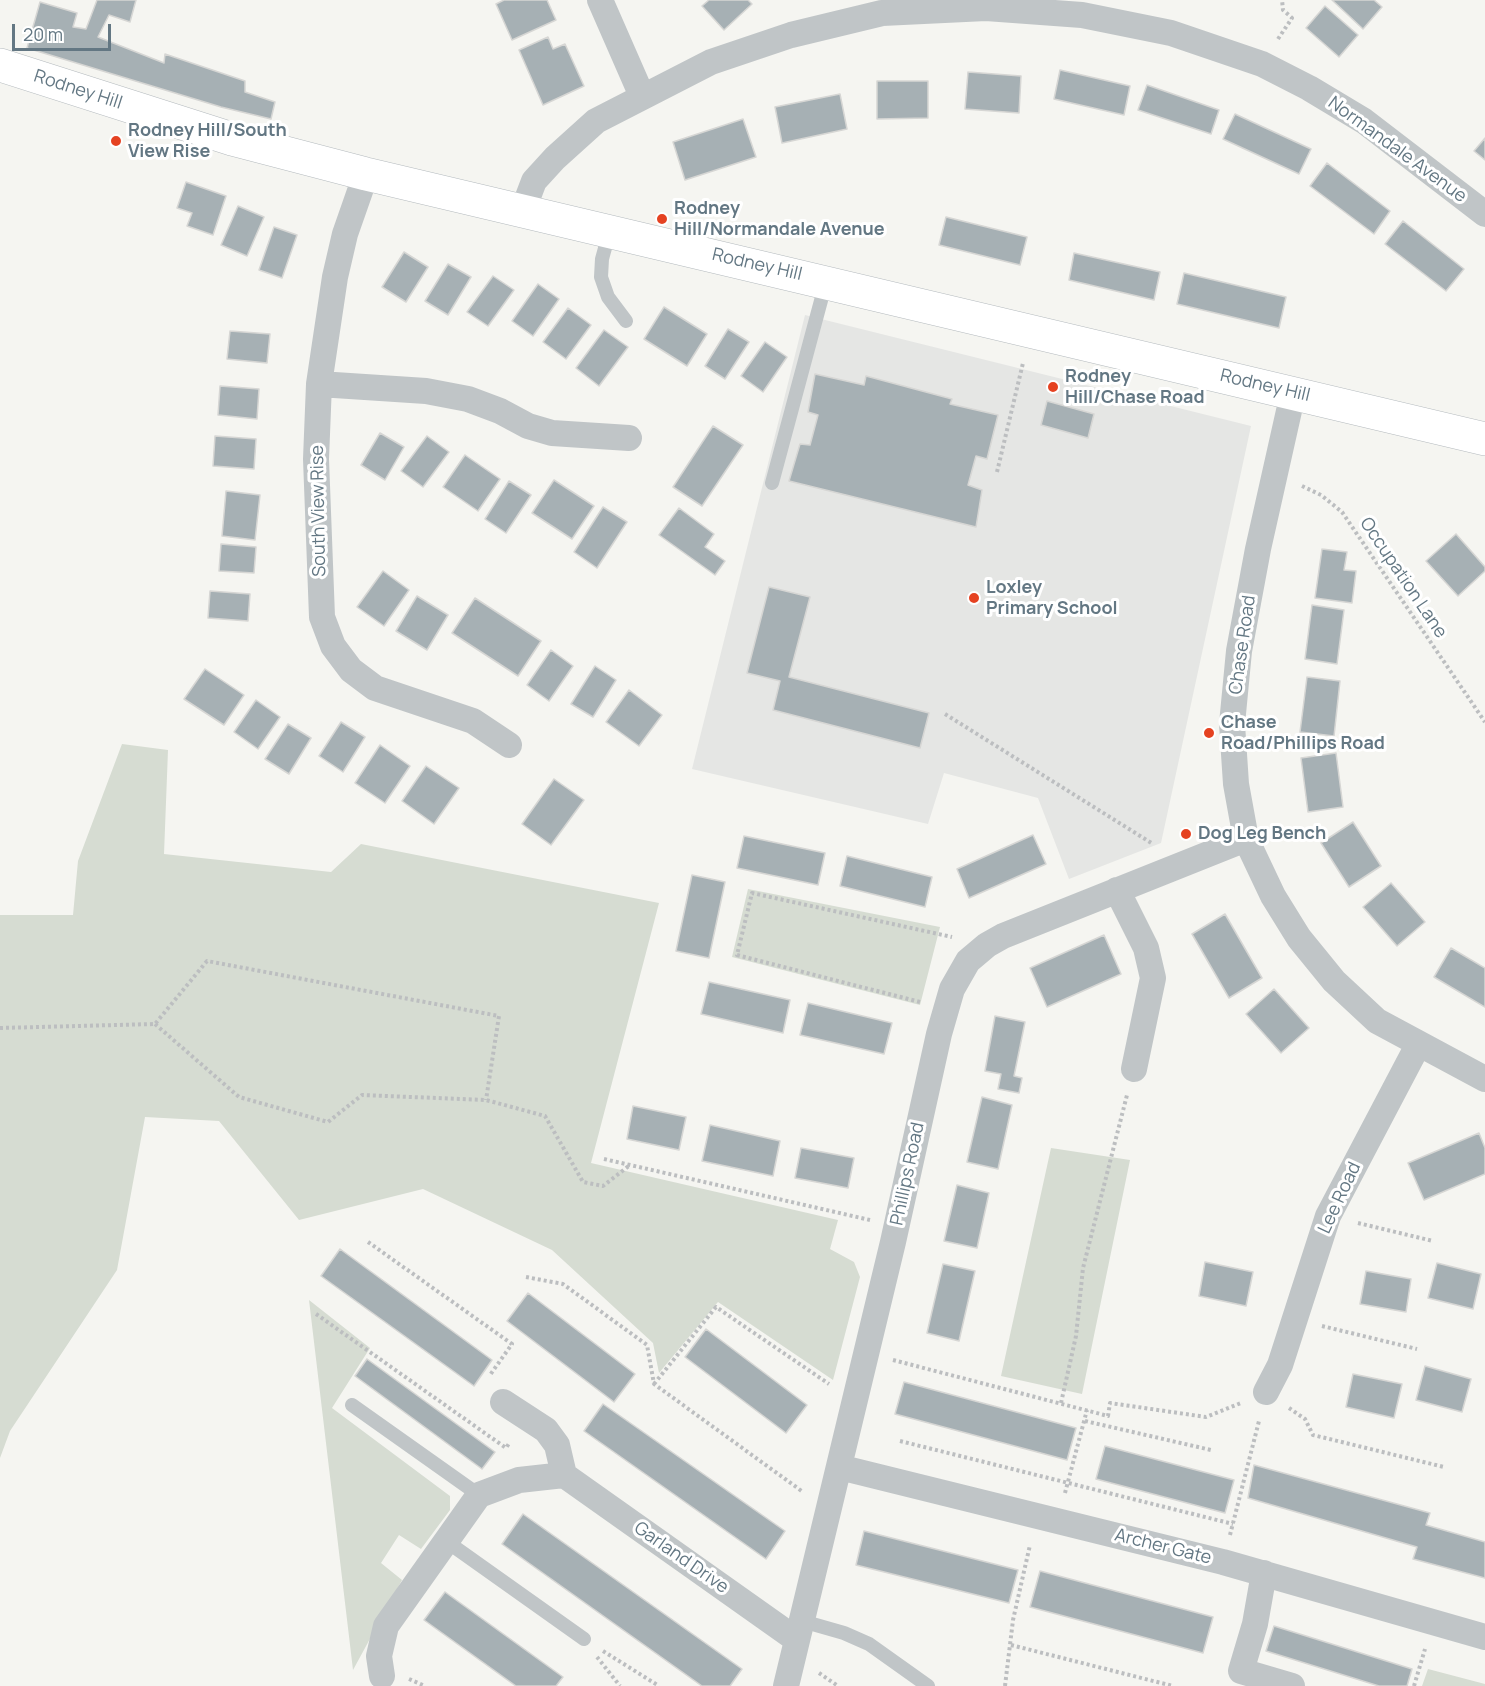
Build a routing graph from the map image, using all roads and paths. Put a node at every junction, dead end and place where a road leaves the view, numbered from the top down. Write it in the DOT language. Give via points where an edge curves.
graph roads {
  1 [pos="600,0"];
  2 [pos="1282,0"];
  3 [pos="1262,64"];
  4 [pos="0,65"];
  5 [pos="642,96"];
  6 [pos="366,174"];
  7 [pos="523,210"];
  8 [pos="1485,214"];
  9 [pos="610,230"];
  10 [pos="826,282"];
  11 [pos="626,321"];
  12 [pos="1031,331"];
  13 [pos="319,384"];
  14 [pos="1293,393"];
  15 [pos="628,438"];
  16 [pos="1485,439"];
  17 [pos="997,472"];
  18 [pos="1275,482"];
  19 [pos="772,483"];
  20 [pos="945,714"];
  21 [pos="1485,723"];
  22 [pos="509,744"];
  23 [pos="1246,839"];
  24 [pos="1184,863"];
  25 [pos="1118,890"];
  26 [pos="987,945"];
  27 [pos="947,1009"];
  28 [pos="155,1024"];
  29 [pos="0,1028"];
  30 [pos="1418,1045"];
  31 [pos="1134,1069"];
  32 [pos="1485,1079"];
  33 [pos="486,1100"];
  34 [pos="604,1159"];
  35 [pos="630,1165"];
  36 [pos="1328,1216"];
  37 [pos="897,1226"];
  38 [pos="1433,1241"];
  39 [pos="368,1242"];
  40 [pos="526,1277"];
  41 [pos="316,1314"];
  42 [pos="1295,1319"];
  43 [pos="1417,1349"];
  44 [pos="865,1353"];
  45 [pos="654,1384"];
  46 [pos="1266,1392"];
  47 [pos="503,1402"];
  48 [pos="854,1402"];
  49 [pos="1061,1403"];
  50 [pos="352,1404"];
  51 [pos="1088,1410"];
  52 [pos="527,1418"];
  53 [pos="1085,1421"];
  54 [pos="900,1442"];
  55 [pos="1211,1450"];
  56 [pos="839,1467"];
  57 [pos="1444,1467"];
  58 [pos="564,1475"];
  59 [pos="1067,1483"];
  60 [pos="479,1495"];
  61 [pos="829,1511"];
  62 [pos="1047,1517"];
  63 [pos="1233,1524"];
  64 [pos="446,1541"];
  65 [pos="1223,1562"];
  66 [pos="1264,1573"];
  67 [pos="1434,1622"];
  68 [pos="800,1631"];
  69 [pos="1485,1637"];
  70 [pos="584,1639"];
  71 [pos="1011,1645"];
  72 [pos="382,1676"];
  73 [pos="1236,1678"];
  74 [pos="620,1686"];
  75 [pos="659,1686"];
  76 [pos="786,1686"];
  77 [pos="928,1686"];
  78 [pos="1005,1686"];
  79 [pos="1173,1686"];
  80 [pos="1292,1686"];
  81 [pos="1414,1686"];
  1 -- 5 [label="street"];
  2 -- 3 [label="path" via="1283,10 1292,18"];
  3 -- 5 [label="street, Normandale Avenue" via="1171,33 1082,15 975,8 882,13 791,35 711,62"];
  3 -- 8 [label="street, Normandale Avenue" via="1364,121"];
  4 -- 6 [label="street, Rodney Hill" via="232,139"];
  5 -- 7 [label="street, Normandale Avenue" via="575,138 534,181"];
  6 -- 7 [label="street, Rodney Hill"];
  6 -- 13 [label="street, South View Rise" via="335,277"];
  7 -- 9 [label="street, Rodney Hill"];
  9 -- 10 [label="street, Rodney Hill"];
  9 -- 11 [label="lane" via="601,277 608,297"];
  10 -- 12 [label="street, Rodney Hill"];
  10 -- 19 [label="lane"];
  12 -- 14 [label="street, Rodney Hill"];
  12 -- 17 [label="path"];
  13 -- 15 [label="street" via="436,393 468,399 552,433"];
  13 -- 22 [label="street, South View Rise" via="316,459 322,617 333,646 351,670 375,688 472,721"];
  14 -- 16 [label="street, Rodney Hill"];
  14 -- 18 [label="street, Chase Road"];
  18 -- 21 [label="path, Occupation Lane" via="1299,485 1322,495 1342,512"];
  18 -- 23 [label="street, Chase Road" via="1239,651 1232,724 1236,784"];
  20 -- 24 [label="path"];
  23 -- 24 [label="street, Phillips Road"];
  23 -- 30 [label="street, Chase Road" via="1273,896 1299,938 1334,981 1377,1021"];
  24 -- 25 [label="street, Phillips Road"];
  25 -- 26 [label="street, Phillips Road" via="1034,921"];
  25 -- 31 [label="street" via="1146,948 1153,978"];
  26 -- 27 [label="street, Phillips Road" via="968,961 952,989"];
  26 -- 27 [label="path" via="752,893 737,955"];
  27 -- 37 [label="street, Phillips Road"];
  28 -- 29 [label="path"];
  28 -- 33 [label="path" via="239,1097 328,1122 362,1095"];
  28 -- 33 [label="path" via="207,961 499,1016"];
  30 -- 32 [label="street, Chase Road"];
  30 -- 36 [label="street, Lee Road"];
  31 -- 49 [label="path" via="1083,1268 1076,1336"];
  33 -- 35 [label="path" via="545,1116 583,1182 603,1186"];
  34 -- 35 [label="path"];
  35 -- 37 [label="path"];
  36 -- 38 [label="path"];
  36 -- 42 [label="street, Lee Road"];
  37 -- 44 [label="street, Phillips Road"];
  39 -- 47 [label="path" via="512,1344 481,1387"];
  40 -- 45 [label="path" via="563,1284 646,1345"];
  41 -- 52 [label="path" via="506,1448"];
  42 -- 43 [label="path"];
  42 -- 46 [label="street, Lee Road" via="1280,1365"];
  44 -- 48 [label="street, Phillips Road"];
  44 -- 49 [label="path"];
  45 -- 48 [label="path" via="716,1307"];
  45 -- 61 [label="path"];
  46 -- 51 [label="path" via="1206,1418 1110,1403 1108,1416"];
  46 -- 57 [label="path" via="1305,1419 1313,1435"];
  46 -- 63 [label="path"];
  47 -- 52 [label="street"];
  48 -- 56 [label="street, Phillips Road"];
  49 -- 51 [label="path"];
  50 -- 60 [label="lane"];
  51 -- 53 [label="path"];
  52 -- 58 [label="street" via="546,1430 557,1445"];
  53 -- 55 [label="path"];
  53 -- 59 [label="path"];
  54 -- 59 [label="path"];
  56 -- 61 [label="street, Phillips Road"];
  56 -- 62 [label="street, Archer Gate"];
  58 -- 60 [label="street" via="519,1480"];
  58 -- 68 [label="street, Garland Drive"];
  59 -- 62 [label="path"];
  59 -- 63 [label="path"];
  60 -- 64 [label="street"];
  61 -- 68 [label="street, Phillips Road"];
  62 -- 65 [label="street, Archer Gate"];
  62 -- 71 [label="path" via="1013,1620"];
  63 -- 65 [label="path"];
  64 -- 70 [label="lane"];
  64 -- 72 [label="street" via="386,1626 379,1656"];
  65 -- 66 [label="street, Archer Gate"];
  66 -- 67 [label="street, Archer Gate"];
  66 -- 73 [label="street" via="1255,1624"];
  67 -- 69 [label="street, Archer Gate"];
  67 -- 81 [label="path"];
  68 -- 76 [label="street, Phillips Road"];
  68 -- 77 [label="lane" via="844,1633 869,1644"];
  70 -- 74 [label="path"];
  70 -- 75 [label="path"];
  71 -- 78 [label="path"];
  71 -- 79 [label="path"];
  73 -- 80 [label="street"];
}
